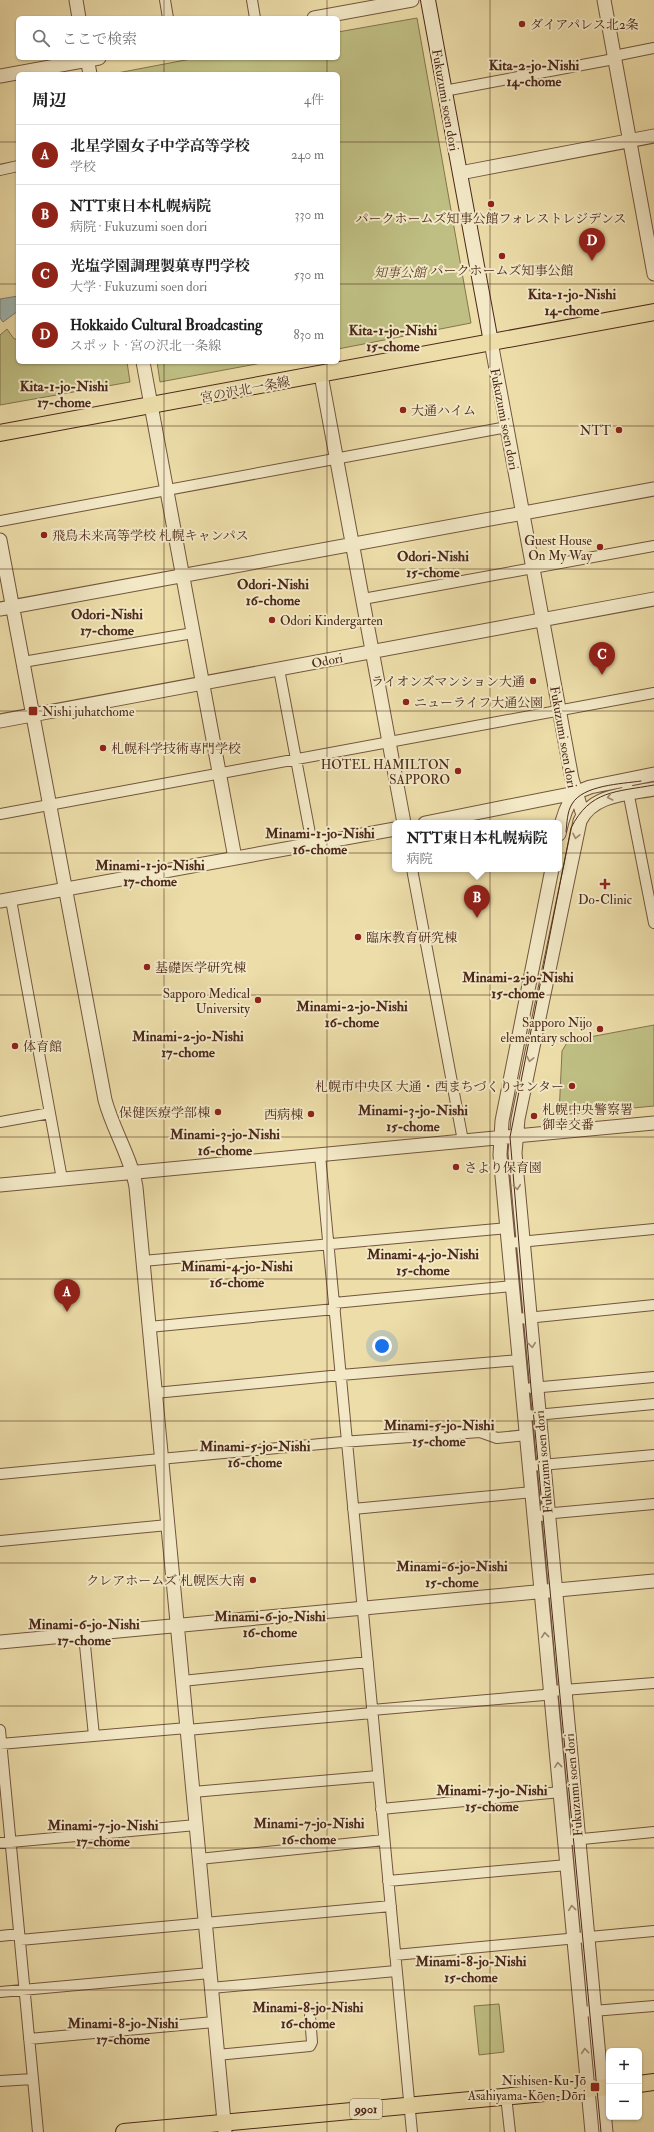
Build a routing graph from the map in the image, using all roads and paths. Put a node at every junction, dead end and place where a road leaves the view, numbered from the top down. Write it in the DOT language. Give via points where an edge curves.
graph roads {
  1 [pos="76,0"];
  2 [pos="165,0"];
  3 [pos="252,0"];
  4 [pos="412,0"];
  5 [pos="428,0"];
  6 [pos="604,0"];
  7 [pos="79,16"];
  8 [pos="168,16"];
  9 [pos="255,16"];
  10 [pos="325,16"];
  11 [pos="654,48"];
  12 [pos="614,58"];
  13 [pos="86,60"];
  14 [pos="91,60"];
  15 [pos="21,72"];
  16 [pos="90,72"];
  17 [pos="16,73"];
  18 [pos="0,76"];
  19 [pos="444,91"];
  20 [pos="654,136"];
  21 [pos="629,140"];
  22 [pos="16,166"];
  23 [pos="0,170"];
  24 [pos="460,172"];
  25 [pos="654,274"];
  26 [pos="654,312"];
  27 [pos="491,342"];
  28 [pos="143,364"];
  29 [pos="321,375"];
  30 [pos="151,407"];
  31 [pos="507,427"];
  32 [pos="0,433"];
  33 [pos="337,459"];
  34 [pos="654,489"];
  35 [pos="167,491"];
  36 [pos="522,512"];
  37 [pos="0,521"];
  38 [pos="0,540"];
  39 [pos="352,544"];
  40 [pos="654,546"];
  41 [pos="533,568"];
  42 [pos="182,576"];
  43 [pos="362,599"];
  44 [pos="654,599"];
  45 [pos="6,608"];
  46 [pos="542,620"];
  47 [pos="193,633"];
  48 [pos="372,652"];
  49 [pos="23,662"];
  50 [pos="279,670"];
  51 [pos="203,683"];
  52 [pos="654,693"];
  53 [pos="559,710"];
  54 [pos="32,715"];
  55 [pos="0,721"];
  56 [pos="389,742"];
  57 [pos="296,759"];
  58 [pos="219,773"];
  59 [pos="654,774"];
  60 [pos="625,779"];
  61 [pos="654,789"];
  62 [pos="575,793"];
  63 [pos="628,794"];
  64 [pos="595,803"];
  65 [pos="49,804"];
  66 [pos="0,814"];
  67 [pos="583,815"];
  68 [pos="403,820"];
  69 [pos="440,820"];
  70 [pos="562,822"];
  71 [pos="392,830"];
  72 [pos="312,844"];
  73 [pos="235,858"];
  74 [pos="413,872"];
  75 [pos="551,872"];
  76 [pos="65,889"];
  77 [pos="4,899"];
  78 [pos="654,923"];
  79 [pos="50,1113"];
  80 [pos="0,1122"];
  81 [pos="654,1123"];
  82 [pos="516,1136"];
  83 [pos="501,1138"];
  84 [pos="463,1141"];
  85 [pos="320,1155"];
  86 [pos="133,1172"];
  87 [pos="62,1179"];
  88 [pos="0,1185"];
  89 [pos="508,1228"];
  90 [pos="654,1229"];
  91 [pos="516,1242"];
  92 [pos="328,1244"];
  93 [pos="143,1261"];
  94 [pos="514,1286"];
  95 [pos="654,1305"];
  96 [pos="334,1306"];
  97 [pos="523,1318"];
  98 [pos="149,1327"];
  99 [pos="520,1360"];
  100 [pos="341,1375"];
  101 [pos="654,1377"];
  102 [pos="536,1388"];
  103 [pos="523,1389"];
  104 [pos="155,1393"];
  105 [pos="654,1404"];
  106 [pos="532,1416"];
  107 [pos="527,1435"];
  108 [pos="347,1442"];
  109 [pos="654,1455"];
  110 [pos="161,1458"];
  111 [pos="536,1465"];
  112 [pos="0,1474"];
  113 [pos="533,1492"];
  114 [pos="654,1504"];
  115 [pos="353,1509"];
  116 [pos="542,1516"];
  117 [pos="168,1525"];
  118 [pos="0,1540"];
  119 [pos="654,1581"];
  120 [pos="555,1590"];
  121 [pos="541,1592"];
  122 [pos="362,1608"];
  123 [pos="177,1626"];
  124 [pos="84,1634"];
  125 [pos="0,1642"];
  126 [pos="368,1662"];
  127 [pos="182,1681"];
  128 [pos="654,1683"];
  129 [pos="558,1691"];
  130 [pos="372,1712"];
  131 [pos="187,1729"];
  132 [pos="0,1730"];
  133 [pos="94,1736"];
  134 [pos="1,1744"];
  135 [pos="378,1776"];
  136 [pos="193,1792"];
  137 [pos="561,1792"];
  138 [pos="381,1809"];
  139 [pos="196,1825"];
  140 [pos="654,1832"];
  141 [pos="384,1840"];
  142 [pos="572,1840"];
  143 [pos="5,1843"];
  144 [pos="199,1859"];
  145 [pos="568,1865"];
  146 [pos="388,1881"];
  147 [pos="391,1906"];
  148 [pos="205,1923"];
  149 [pos="654,1931"];
  150 [pos="0,1936"];
  151 [pos="19,1937"];
  152 [pos="581,1937"];
  153 [pos="395,1955"];
  154 [pos="396,1971"];
  155 [pos="210,1973"];
  156 [pos="211,1988"];
  157 [pos="24,1990"];
  158 [pos="0,1992"];
  159 [pos="654,2006"];
  160 [pos="588,2012"];
  161 [pos="310,2016"];
  162 [pos="214,2022"];
  163 [pos="29,2039"];
  164 [pos="218,2055"];
  165 [pos="33,2078"];
  166 [pos="0,2081"];
  167 [pos="654,2082"];
  168 [pos="642,2084"];
  169 [pos="599,2087"];
  170 [pos="506,2096"];
  171 [pos="409,2105"];
  172 [pos="224,2127"];
  173 [pos="38,2132"];
  174 [pos="124,2132"];
  175 [pos="412,2132"];
  176 [pos="510,2132"];
  177 [pos="592,2132"];
  178 [pos="606,2132"];
  1 -- 7 [label="street"];
  2 -- 8 [label="street"];
  3 -- 9 [label="street"];
  4 -- 10 [label="street"];
  5 -- 19 [label="main road, Fukuzumi soen dori"];
  6 -- 12 [label="street"];
  11 -- 12 [label="street"];
  12 -- 19 [label="street"];
  12 -- 21 [label="street"];
  13 -- 15 [label="street"];
  14 -- 16 [label="street"];
  17 -- 18 [label="street"];
  19 -- 24 [label="main road, Fukuzumi soen dori"];
  20 -- 21 [label="street"];
  21 -- 24 [label="street"];
  21 -- 25 [label="street"];
  22 -- 23 [label="street"];
  24 -- 27 [label="main road, Fukuzumi soen dori"];
  26 -- 27 [label="main road, 宮の沢北一条線"];
  27 -- 29 [label="main road, 宮の沢北一条線"];
  27 -- 31 [label="street, Fukuzumi soen dori"];
  28 -- 30 [label="street"];
  29 -- 30 [label="main road, 宮の沢北一条線"];
  29 -- 33 [label="street"];
  30 -- 32 [label="main road, 宮の沢北一条線"];
  30 -- 35 [label="street"];
  31 -- 33 [label="street"];
  31 -- 36 [label="street, Fukuzumi soen dori"];
  33 -- 35 [label="street"];
  33 -- 39 [label="street"];
  34 -- 36 [label="street"];
  35 -- 37 [label="street"];
  35 -- 42 [label="street"];
  36 -- 39 [label="street"];
  36 -- 41 [label="street, Fukuzumi soen dori"];
  38 -- 45 [label="street"];
  39 -- 42 [label="street"];
  39 -- 43 [label="street"];
  40 -- 41 [label="street"];
  41 -- 43 [label="street"];
  41 -- 46 [label="street, Fukuzumi soen dori"];
  42 -- 45 [label="street"];
  42 -- 47 [label="street"];
  43 -- 48 [label="street"];
  44 -- 46 [label="street, Odori"];
  45 -- 49 [label="street"];
  46 -- 48 [label="street, Odori"];
  46 -- 53 [label="street, Fukuzumi soen dori"];
  47 -- 49 [label="street"];
  47 -- 51 [label="street"];
  48 -- 50 [label="street, Odori"];
  48 -- 56 [label="street"];
  49 -- 54 [label="street"];
  50 -- 51 [label="street, Odori"];
  50 -- 57 [label="street"];
  51 -- 54 [label="street, Odori"];
  51 -- 58 [label="street"];
  52 -- 53 [label="street"];
  53 -- 56 [label="street"];
  53 -- 62 [label="street, Fukuzumi soen dori"];
  54 -- 55 [label="street, Odori"];
  54 -- 65 [label="street"];
  56 -- 57 [label="street"];
  56 -- 68 [label="street"];
  57 -- 58 [label="street"];
  57 -- 72 [label="street"];
  58 -- 65 [label="street"];
  58 -- 73 [label="street"];
  59 -- 60 [label="street"];
  60 -- 62 [label="street" via="590,786"];
  60 -- 63 [label="street"];
  61 -- 63 [label="street"];
  62 -- 64 [label="street"];
  62 -- 67 [label="street"];
  62 -- 69 [label="street"];
  62 -- 70 [label="street, Fukuzumi soen dori" via="565,810"];
  63 -- 64 [label="street, one-way"];
  63 -- 78 [label="street"];
  64 -- 67 [label="street, Fukuzumi soen dori"];
  65 -- 66 [label="street"];
  65 -- 76 [label="street"];
  67 -- 82 [label="street, Fukuzumi soen dori, one-way" via="578,827"];
  71 -- 72 [label="street"];
  72 -- 73 [label="street"];
  73 -- 76 [label="street"];
  74 -- 84 [label="street"];
  75 -- 83 [label="street, Fukuzumi soen dori" via="502,1121"];
  76 -- 77 [label="street"];
  76 -- 86 [label="street" via="105,1100"];
  77 -- 79 [label="street"];
  79 -- 80 [label="street"];
  79 -- 87 [label="street"];
  81 -- 82 [label="street"];
  82 -- 83 [label="street"];
  82 -- 91 [label="street, Fukuzumi soen dori, one-way"];
  83 -- 84 [label="street"];
  83 -- 89 [label="street, Fukuzumi soen dori" via="500,1154"];
  84 -- 85 [label="street"];
  85 -- 86 [label="street"];
  85 -- 92 [label="street"];
  86 -- 87 [label="street"];
  86 -- 93 [label="street"];
  87 -- 88 [label="street"];
  89 -- 91 [label="street, Fukuzumi soen dori"];
  89 -- 92 [label="street"];
  90 -- 91 [label="street"];
  91 -- 94 [label="street, Fukuzumi soen dori"];
  91 -- 97 [label="street, Fukuzumi soen dori"];
  92 -- 93 [label="street"];
  92 -- 96 [label="street"];
  93 -- 98 [label="street"];
  94 -- 96 [label="street"];
  94 -- 97 [label="street, Fukuzumi soen dori"];
  95 -- 97 [label="street"];
  96 -- 98 [label="street"];
  96 -- 100 [label="street"];
  97 -- 99 [label="street, Fukuzumi soen dori"];
  97 -- 102 [label="street, Fukuzumi soen dori, one-way"];
  98 -- 104 [label="street"];
  99 -- 100 [label="street"];
  99 -- 103 [label="street, Fukuzumi soen dori"];
  100 -- 104 [label="street"];
  100 -- 108 [label="street"];
  101 -- 102 [label="street"];
  102 -- 103 [label="street"];
  102 -- 106 [label="street, Fukuzumi soen dori"];
  103 -- 106 [label="street, Fukuzumi soen dori"];
  104 -- 110 [label="street"];
  105 -- 106 [label="street"];
  106 -- 107 [label="street, Fukuzumi soen dori"];
  106 -- 111 [label="street, Fukuzumi soen dori"];
  107 -- 108 [label="street" via="497,1438 480,1432"];
  107 -- 111 [label="street, Fukuzumi soen dori"];
  108 -- 110 [label="street"];
  108 -- 115 [label="street"];
  109 -- 111 [label="street"];
  110 -- 112 [label="street"];
  110 -- 117 [label="street"];
  111 -- 113 [label="street, Fukuzumi soen dori"];
  111 -- 116 [label="street, Fukuzumi soen dori"];
  113 -- 115 [label="street"];
  113 -- 116 [label="street, Fukuzumi soen dori"];
  114 -- 116 [label="street"];
  115 -- 122 [label="street"];
  116 -- 120 [label="street, Fukuzumi soen dori"];
  116 -- 121 [label="street, Fukuzumi soen dori"];
  117 -- 118 [label="street"];
  117 -- 123 [label="street"];
  119 -- 120 [label="street"];
  120 -- 121 [label="street"];
  120 -- 129 [label="street, Fukuzumi soen dori"];
  121 -- 122 [label="street"];
  129 -- 121 [label="street, Fukuzumi soen dori, one-way"];
  122 -- 123 [label="street"];
  122 -- 126 [label="street"];
  123 -- 124 [label="street"];
  123 -- 127 [label="street"];
  124 -- 125 [label="street"];
  124 -- 133 [label="street"];
  126 -- 127 [label="street"];
  126 -- 130 [label="street"];
  127 -- 131 [label="street"];
  128 -- 129 [label="street"];
  129 -- 130 [label="street" via="544,1695"];
  137 -- 129 [label="street, Fukuzumi soen dori, one-way"];
  129 -- 142 [label="street, Fukuzumi soen dori"];
  130 -- 131 [label="street"];
  130 -- 135 [label="street"];
  131 -- 133 [label="street"];
  131 -- 136 [label="street"];
  132 -- 134 [label="street"];
  133 -- 134 [label="street"];
  134 -- 143 [label="street"];
  135 -- 136 [label="street"];
  135 -- 138 [label="street"];
  136 -- 139 [label="street"];
  137 -- 138 [label="street"];
  137 -- 142 [label="street, Fukuzumi soen dori"];
  138 -- 141 [label="street"];
  139 -- 143 [label="street"];
  139 -- 144 [label="street"];
  140 -- 142 [label="street"];
  141 -- 144 [label="street"];
  141 -- 146 [label="street"];
  142 -- 145 [label="street, Fukuzumi soen dori"];
  142 -- 152 [label="street, Fukuzumi soen dori"];
  143 -- 151 [label="street"];
  144 -- 148 [label="street"];
  145 -- 146 [label="street"];
  152 -- 145 [label="street, Fukuzumi soen dori, one-way"];
  146 -- 147 [label="street"];
  147 -- 148 [label="street"];
  147 -- 153 [label="street"];
  148 -- 151 [label="street"];
  148 -- 155 [label="street"];
  149 -- 152 [label="street"];
  150 -- 151 [label="street"];
  151 -- 157 [label="street"];
  152 -- 153 [label="street"];
  152 -- 160 [label="street, Fukuzumi soen dori"];
  153 -- 154 [label="street"];
  154 -- 156 [label="street"];
  154 -- 171 [label="street"];
  155 -- 156 [label="street"];
  155 -- 157 [label="street"];
  156 -- 162 [label="street"];
  157 -- 158 [label="street"];
  157 -- 163 [label="street"];
  159 -- 160 [label="street"];
  160 -- 169 [label="street, Fukuzumi soen dori"];
  161 -- 164 [label="street" via="310,2046"];
  162 -- 163 [label="street"];
  162 -- 164 [label="street"];
  163 -- 165 [label="street"];
  164 -- 172 [label="street"];
  165 -- 166 [label="street"];
  165 -- 173 [label="street"];
  167 -- 168 [label="main road"];
  169 -- 170 [label="main road, 9901"];
  169 -- 177 [label="street, Fukuzumi soen dori"];
  169 -- 178 [label="street, Fukuzumi soen dori"];
  170 -- 171 [label="main road, 9901"];
  170 -- 176 [label="street"];
  171 -- 172 [label="main road, 9901"];
  171 -- 175 [label="street"];
  172 -- 174 [label="main road, 9901"];
}
